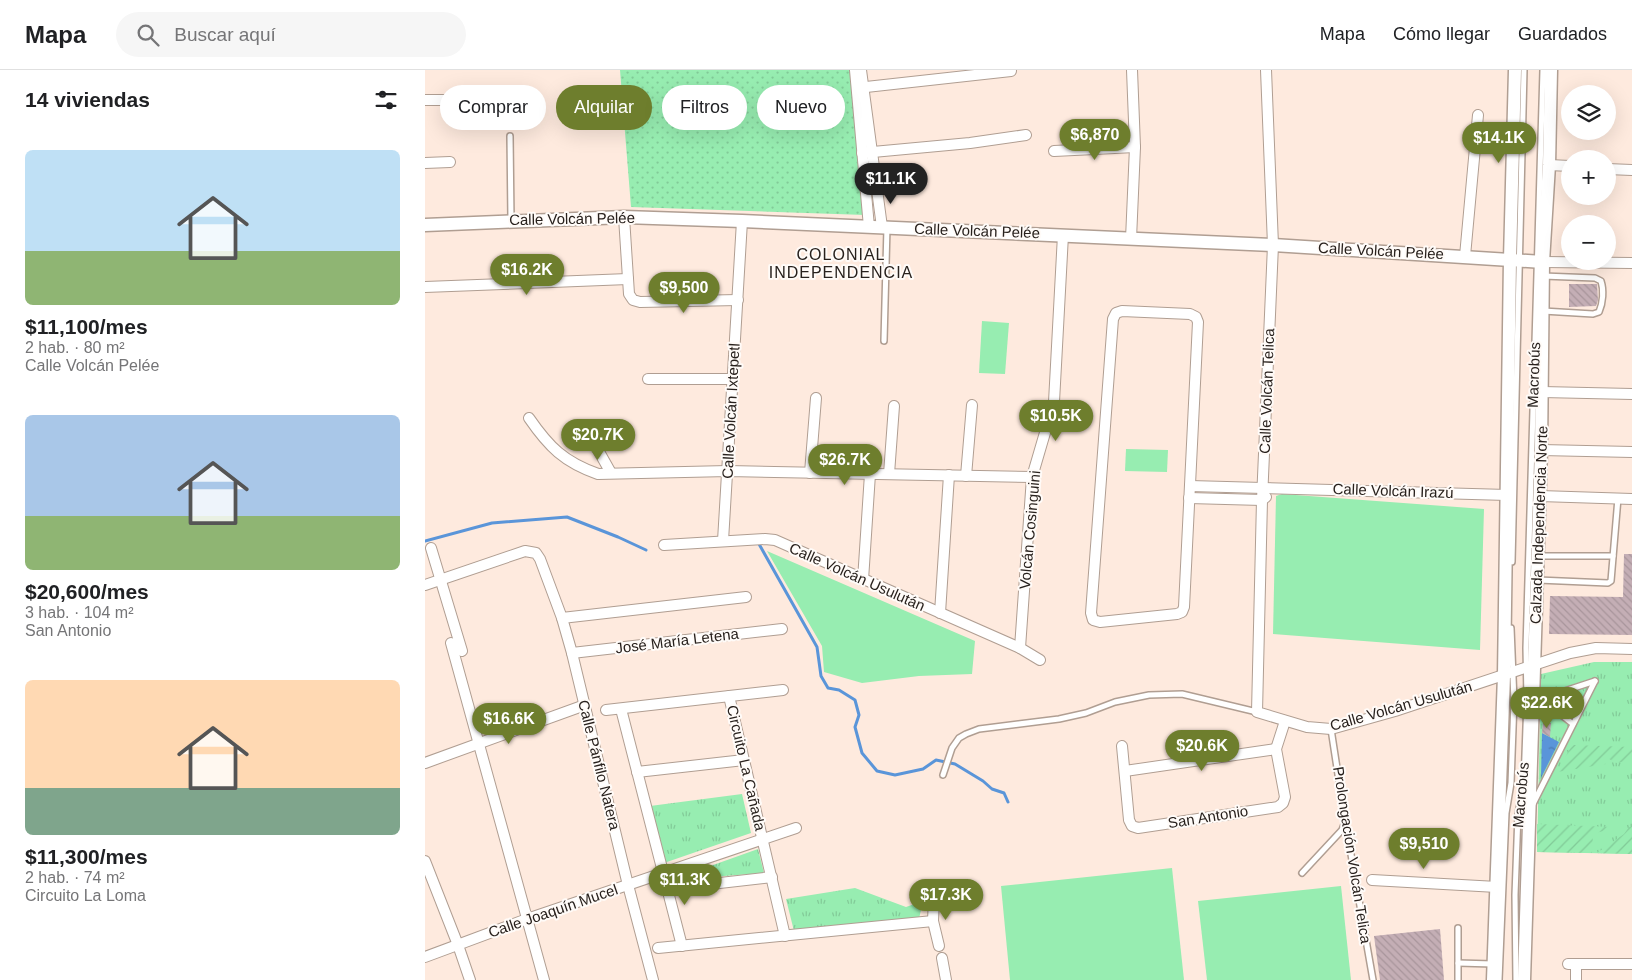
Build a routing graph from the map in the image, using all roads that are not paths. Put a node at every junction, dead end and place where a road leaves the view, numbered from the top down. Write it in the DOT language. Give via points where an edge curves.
graph roads {
  1 [pos="855,70"];
  2 [pos="861,70"];
  3 [pos="1132,70"];
  4 [pos="1266,70"];
  5 [pos="1515,70"];
  6 [pos="1524,70"];
  7 [pos="1543,70"];
  8 [pos="1551,70"];
  9 [pos="1011,71"];
  10 [pos="860,87"];
  11 [pos="425,100"];
  12 [pos="440,100"];
  13 [pos="1478,115"];
  14 [pos="1025,135"];
  15 [pos="509,136"];
  16 [pos="1135,147"];
  17 [pos="1054,150"];
  18 [pos="867,153"];
  19 [pos="450,162"];
  20 [pos="425,163"];
  21 [pos="1549,165"];
  22 [pos="1561,166"];
  23 [pos="1616,169"];
  24 [pos="1632,170"];
  25 [pos="624,217"];
  26 [pos="511,220"];
  27 [pos="742,221"];
  28 [pos="425,225"];
  29 [pos="879,227"];
  30 [pos="1063,235"];
  31 [pos="1131,239"];
  32 [pos="1273,245"];
  33 [pos="1465,256"];
  34 [pos="1527,260"];
  35 [pos="1561,261"];
  36 [pos="1616,263"];
  37 [pos="1632,264"];
  38 [pos="1586,270"];
  39 [pos="1543,276"];
  40 [pos="1586,278"];
  41 [pos="628,279"];
  42 [pos="425,287"];
  43 [pos="738,300"];
  44 [pos="1543,311"];
  45 [pos="884,342"];
  46 [pos="733,378"];
  47 [pos="648,379"];
  48 [pos="1542,392"];
  49 [pos="1632,394"];
  50 [pos="816,398"];
  51 [pos="972,405"];
  52 [pos="894,406"];
  53 [pos="529,418"];
  54 [pos="584,425"];
  55 [pos="1541,450"];
  56 [pos="1632,452"];
  57 [pos="728,471"];
  58 [pos="810,472"];
  59 [pos="611,473"];
  60 [pos="870,474"];
  61 [pos="889,474"];
  62 [pos="949,475"];
  63 [pos="967,476"];
  64 [pos="1032,477"];
  65 [pos="1190,486"];
  66 [pos="1207,486"];
  67 [pos="1263,487"];
  68 [pos="1279,488"];
  69 [pos="1507,495"];
  70 [pos="1540,496"];
  71 [pos="1189,498"];
  72 [pos="1206,498"];
  73 [pos="1618,498"];
  74 [pos="1632,498"];
  75 [pos="1262,500"];
  76 [pos="723,541"];
  77 [pos="664,545"];
  78 [pos="431,548"];
  79 [pos="1538,556"];
  80 [pos="1613,556"];
  81 [pos="441,580"];
  82 [pos="863,580"];
  83 [pos="1537,580"];
  84 [pos="425,585"];
  85 [pos="746,597"];
  86 [pos="940,613"];
  87 [pos="562,618"];
  88 [pos="783,629"];
  89 [pos="451,642"];
  90 [pos="1020,648"];
  91 [pos="1632,649"];
  92 [pos="462,651"];
  93 [pos="572,654"];
  94 [pos="1040,660"];
  95 [pos="1531,666"];
  96 [pos="1508,674"];
  97 [pos="783,690"];
  98 [pos="729,696"];
  99 [pos="1537,700"];
  100 [pos="585,705"];
  101 [pos="621,709"];
  102 [pos="606,710"];
  103 [pos="1257,712"];
  104 [pos="1285,721"];
  105 [pos="1573,724"];
  106 [pos="1331,729"];
  107 [pos="478,743"];
  108 [pos="1123,746"];
  109 [pos="1276,748"];
  110 [pos="744,760"];
  111 [pos="425,763"];
  112 [pos="1125,771"];
  113 [pos="637,772"];
  114 [pos="943,775"];
  115 [pos="1530,810"];
  116 [pos="1345,820"];
  117 [pos="796,828"];
  118 [pos="763,839"];
  119 [pos="425,860"];
  120 [pos="663,873"];
  121 [pos="1302,873"];
  122 [pos="772,877"];
  123 [pos="1372,880"];
  124 [pos="628,885"];
  125 [pos="1497,887"];
  126 [pos="667,889"];
  127 [pos="935,898"];
  128 [pos="527,919"];
  129 [pos="933,922"];
  130 [pos="1458,928"];
  131 [pos="785,936"];
  132 [pos="458,945"];
  133 [pos="682,946"];
  134 [pos="939,946"];
  135 [pos="658,948"];
  136 [pos="425,956"];
  137 [pos="942,958"];
  138 [pos="1458,962"];
  139 [pos="1495,964"];
  140 [pos="1632,964"];
  141 [pos="470,980"];
  142 [pos="544,980"];
  143 [pos="653,980"];
  144 [pos="947,980"];
  145 [pos="1373,980"];
  146 [pos="1458,980"];
  147 [pos="1493,980"];
  148 [pos="1499,980"];
  149 [pos="1516,980"];
  150 [pos="1525,980"];
  151 [pos="1576,980"];
  1 -- 10 [label="street"];
  2 -- 10 [label="street"];
  3 -- 16 [label="street"];
  4 -- 32 [label="street, Calle Volcán Telica"];
  5 -- 34 [label="street, Calzada Independencia Norte"];
  6 -- 34 [label="lane, Macrobús"];
  7 -- 34 [label="lane, Macrobús"];
  8 -- 21 [label="street, Calzada Independencia Norte"];
  9 -- 10 [label="street"];
  10 -- 18 [label="street"];
  11 -- 12 [label="street"];
  13 -- 33 [label="street"];
  14 -- 18 [label="street"];
  15 -- 26 [label="lane"];
  16 -- 17 [label="street"];
  16 -- 31 [label="street"];
  18 -- 29 [label="street"];
  19 -- 20 [label="street"];
  21 -- 22 [label="street"];
  21 -- 34 [label="street, Calzada Independencia Norte"];
  23 -- 24 [label="street"];
  25 -- 26 [label="street, Calle Volcán Pelée"];
  25 -- 27 [label="street, Calle Volcán Pelée"];
  25 -- 41 [label="street"];
  26 -- 28 [label="street, Calle Volcán Pelée"];
  27 -- 29 [label="street, Calle Volcán Pelée"];
  27 -- 43 [label="street, Calle Volcán Ixtepetl"];
  29 -- 30 [label="street, Calle Volcán Pelée"];
  29 -- 45 [label="lane"];
  30 -- 31 [label="street, Calle Volcán Pelée"];
  30 -- 64 [label="street, Volcán Cosinguini" via="1054,402"];
  31 -- 32 [label="street, Calle Volcán Pelée"];
  32 -- 33 [label="street, Calle Volcán Pelée"];
  32 -- 67 [label="street, Calle Volcán Telica"];
  33 -- 34 [label="street, Calle Volcán Pelée"];
  34 -- 35 [label="street"];
  34 -- 39 [label="street, Calzada Independencia Norte"];
  34 -- 69 [label="street, Calzada Independencia Norte"];
  34 -- 95 [label="lane, Macrobús"];
  34 -- 96 [label="lane, Macrobús"];
  36 -- 37 [label="street"];
  38 -- 40 [label="lane"];
  39 -- 40 [label="lane"];
  39 -- 44 [label="street, Calzada Independencia Norte"];
  40 -- 44 [label="lane" via="1601,281 1599,312"];
  41 -- 42 [label="street"];
  41 -- 43 [label="street" via="629,294 640,302"];
  43 -- 46 [label="street, Calle Volcán Ixtepetl"];
  44 -- 48 [label="street, Calzada Independencia Norte"];
  46 -- 47 [label="street"];
  46 -- 57 [label="street, Calle Volcán Ixtepetl"];
  48 -- 49 [label="street"];
  48 -- 55 [label="street, Calzada Independencia Norte"];
  50 -- 58 [label="street"];
  51 -- 63 [label="street"];
  52 -- 61 [label="street"];
  53 -- 59 [label="street" via="551,447 569,461 598,474"];
  54 -- 59 [label="street"];
  55 -- 56 [label="street"];
  55 -- 70 [label="street, Calzada Independencia Norte"];
  57 -- 58 [label="street"];
  57 -- 59 [label="street"];
  57 -- 76 [label="street, Calle Volcán Ixtepetl"];
  58 -- 60 [label="street"];
  60 -- 61 [label="street"];
  60 -- 82 [label="street"];
  61 -- 62 [label="street"];
  62 -- 63 [label="street"];
  62 -- 86 [label="street"];
  63 -- 64 [label="street"];
  64 -- 90 [label="street, Volcán Cosinguini"];
  65 -- 66 [label="street, Calle Volcán Irazú"];
  65 -- 71 [label="street"];
  65 -- 71 [label="street" via="1196,317 1190,314 1116,313 1113,319 1093,620 1100,622 1182,612"];
  66 -- 67 [label="street, Calle Volcán Irazú"];
  66 -- 72 [label="street"];
  67 -- 68 [label="street, Calle Volcán Irazú"];
  67 -- 75 [label="street, Calle Volcán Telica"];
  68 -- 69 [label="street, Calle Volcán Irazú"];
  68 -- 75 [label="street"];
  69 -- 96 [label="street, Calzada Independencia Norte"];
  70 -- 73 [label="street"];
  70 -- 79 [label="street, Calzada Independencia Norte"];
  71 -- 72 [label="street"];
  72 -- 75 [label="street"];
  73 -- 74 [label="street"];
  73 -- 80 [label="lane"];
  75 -- 103 [label="street, Calle Volcán Telica"];
  76 -- 77 [label="street, Calle Volcán Usulután"];
  76 -- 82 [label="street, Calle Volcán Usulután" via="775,540"];
  78 -- 81 [label="street"];
  79 -- 80 [label="lane"];
  79 -- 83 [label="street, Calzada Independencia Norte"];
  80 -- 83 [label="lane" via="1612,578 1608,583"];
  81 -- 84 [label="street"];
  81 -- 87 [label="street, Calle Pánfilo Natera" via="525,551 536,552"];
  81 -- 92 [label="street"];
  82 -- 86 [label="street, Calle Volcán Usulután"];
  83 -- 95 [label="street, Calzada Independencia Norte"];
  85 -- 87 [label="street"];
  86 -- 90 [label="street, Calle Volcán Usulután"];
  87 -- 93 [label="street, Calle Pánfilo Natera"];
  88 -- 93 [label="street, José María Letena"];
  89 -- 107 [label="street"];
  90 -- 94 [label="street, Calle Volcán Usulután"];
  91 -- 95 [label="street, Calle Volcán Usulután" via="1596,648"];
  93 -- 100 [label="street, Calle Pánfilo Natera"];
  95 -- 96 [label="street, Calle Volcán Usulután"];
  95 -- 99 [label="street, Calzada Independencia Norte"];
  95 -- 149 [label="lane, Macrobús" via="1524,782 1518,814"];
  96 -- 106 [label="street, Calle Volcán Usulután"];
  96 -- 125 [label="street, Calzada Independencia Norte"];
  96 -- 148 [label="lane, Macrobús" via="1514,701"];
  97 -- 98 [label="street, Circuito La Cañada"];
  98 -- 101 [label="street, Circuito La Cañada"];
  98 -- 110 [label="street, Circuito La Cañada"];
  99 -- 105 [label="lane"];
  99 -- 105 [label="lane" via="1595,681"];
  99 -- 115 [label="street, Calzada Independencia Norte"];
  100 -- 107 [label="street"];
  100 -- 124 [label="street, Calle Pánfilo Natera"];
  101 -- 102 [label="street, Circuito La Cañada"];
  101 -- 113 [label="street"];
  103 -- 104 [label="street, Calle Volcán Usulután"];
  103 -- 114 [label="lane" via="1182,694 1149,695 1059,720 979,729 959,738"];
  104 -- 106 [label="street, Calle Volcán Usulután"];
  104 -- 109 [label="street, San Antonio"];
  105 -- 115 [label="lane"];
  106 -- 116 [label="lane, Prolongación Volcán Telica"];
  107 -- 111 [label="street"];
  107 -- 128 [label="street"];
  108 -- 112 [label="street, San Antonio"];
  109 -- 112 [label="street"];
  109 -- 112 [label="street, San Antonio" via="1285,797 1278,807 1138,828 1129,820"];
  110 -- 113 [label="street"];
  110 -- 118 [label="street, Circuito La Cañada"];
  113 -- 120 [label="street"];
  115 -- 150 [label="street, Calzada Independencia Norte"];
  116 -- 121 [label="lane" via="1342,830"];
  116 -- 145 [label="lane, Prolongación Volcán Telica"];
  117 -- 118 [label="street, Calle Joaquín Mucel"];
  118 -- 120 [label="street, Calle Joaquín Mucel"];
  118 -- 122 [label="street, Circuito La Cañada"];
  119 -- 132 [label="street"];
  120 -- 124 [label="street, Calle Joaquín Mucel"];
  120 -- 126 [label="street"];
  122 -- 126 [label="street"];
  122 -- 131 [label="street, Circuito La Cañada"];
  123 -- 125 [label="street"];
  124 -- 128 [label="street, Calle Joaquín Mucel"];
  124 -- 143 [label="street, Calle Pánfilo Natera"];
  125 -- 139 [label="street, Calzada Independencia Norte"];
  126 -- 133 [label="street"];
  127 -- 129 [label="street"];
  128 -- 132 [label="street, Calle Joaquín Mucel"];
  128 -- 142 [label="street"];
  129 -- 131 [label="street"];
  129 -- 134 [label="street"];
  130 -- 138 [label="lane"];
  131 -- 133 [label="street"];
  132 -- 136 [label="street, Calle Joaquín Mucel"];
  132 -- 141 [label="street"];
  133 -- 135 [label="street"];
  137 -- 144 [label="street"];
  138 -- 139 [label="lane"];
  138 -- 146 [label="lane"];
  139 -- 147 [label="street, Calzada Independencia Norte"];
  140 -- 151 [label="street" via="1572,964"];
}
